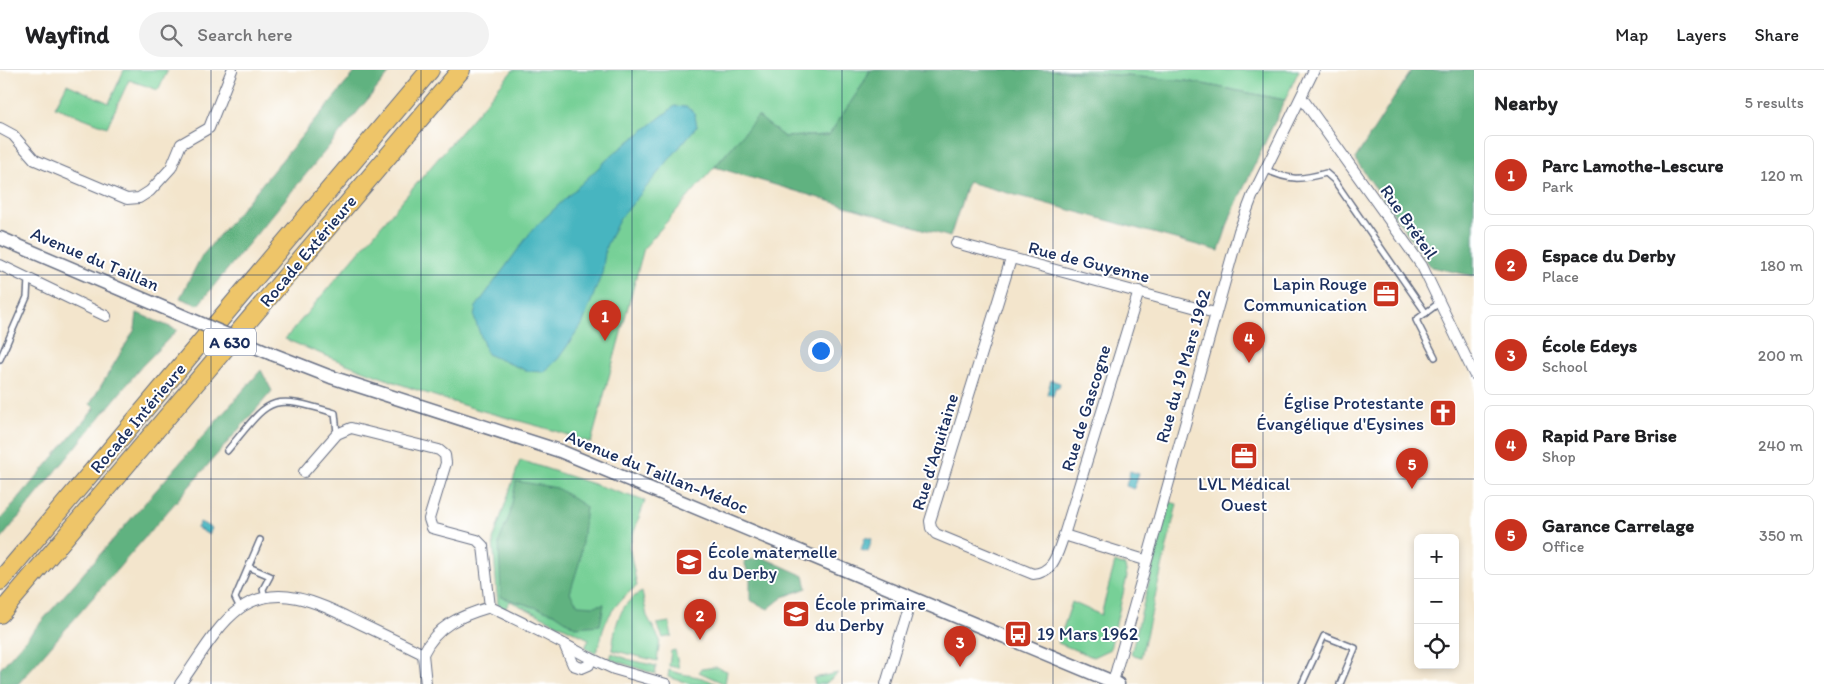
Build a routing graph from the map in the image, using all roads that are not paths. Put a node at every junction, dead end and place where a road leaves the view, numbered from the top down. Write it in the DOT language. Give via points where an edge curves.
graph roads {
  1 [pos="232,70"];
  2 [pos="430,70"];
  3 [pos="461,70"];
  4 [pos="1314,70"];
  5 [pos="1302,98"];
  6 [pos="0,128"];
  7 [pos="1265,169"];
  8 [pos="0,238"];
  9 [pos="956,243"];
  10 [pos="1011,259"];
  11 [pos="0,265"];
  12 [pos="28,279"];
  13 [pos="1139,291"];
  14 [pos="1440,302"];
  15 [pos="1215,312"];
  16 [pos="176,313"];
  17 [pos="1426,313"];
  18 [pos="106,316"];
  19 [pos="1435,357"];
  20 [pos="0,359"];
  21 [pos="1474,374"];
  22 [pos="337,434"];
  23 [pos="227,451"];
  24 [pos="304,472"];
  25 [pos="1064,535"];
  26 [pos="260,540"];
  27 [pos="1145,560"];
  28 [pos="249,567"];
  29 [pos="0,581"];
  30 [pos="265,598"];
  31 [pos="915,598"];
  32 [pos="490,607"];
  33 [pos="240,608"];
  34 [pos="0,614"];
  35 [pos="564,644"];
  36 [pos="423,654"];
  37 [pos="590,658"];
  38 [pos="1114,683"];
  39 [pos="180,684"];
  40 [pos="426,684"];
  41 [pos="666,684"];
  42 [pos="886,684"];
  43 [pos="1302,684"];
  44 [pos="1340,684"];
  1 -- 6 [label="street" via="209,128 181,144 163,179 138,198 127,198 35,160 14,135"];
  2 -- 29 [label="highway, Rocade Intérieure / A 630"];
  3 -- 34 [label="highway, Rocade Extérieure / A 630"];
  4 -- 5 [label="street, Rue du 19 Mars 1962"];
  5 -- 7 [label="street, Rue du 19 Mars 1962"];
  5 -- 14 [label="street, Rue Bréteil" via="1422,266"];
  7 -- 15 [label="street, Rue du 19 Mars 1962" via="1239,231"];
  7 -- 17 [label="lane" via="1302,179 1326,173 1334,180"];
  8 -- 16 [label="street, Avenue du Taillan"];
  9 -- 10 [label="street, Rue de Guyenne"];
  10 -- 13 [label="street, Rue de Guyenne"];
  10 -- 25 [label="street, Rue d'Aquitaine" via="930,525 936,534 1033,574 1043,574 1053,566"];
  11 -- 12 [label="street"];
  12 -- 18 [label="street"];
  12 -- 20 [label="lane" via="27,297"];
  13 -- 15 [label="street, Rue de Guyenne"];
  13 -- 25 [label="street, Rue de Gascogne"];
  14 -- 17 [label="lane"];
  14 -- 21 [label="street, Rue Bréteil"];
  15 -- 27 [label="street, Rue du 19 Mars 1962"];
  16 -- 31 [label="street, Avenue du Taillan-Médoc, bridge" via="332,377 566,453"];
  17 -- 19 [label="lane" via="1416,320"];
  22 -- 23 [label="lane" via="335,413 282,401 270,404 257,414"];
  22 -- 24 [label="street"];
  22 -- 32 [label="street" via="351,428 439,450 445,455 446,463 429,524 432,528 477,540 483,546"];
  25 -- 27 [label="street"];
  26 -- 28 [label="lane"];
  27 -- 38 [label="street, Rue du 19 Mars 1962"];
  28 -- 30 [label="lane" via="270,576 264,589"];
  28 -- 33 [label="lane" via="235,598"];
  30 -- 33 [label="street"];
  30 -- 36 [label="street" via="277,595 312,601"];
  31 -- 38 [label="street, Avenue du Taillan-Médoc"];
  31 -- 42 [label="street" via="909,607"];
  32 -- 35 [label="street"];
  32 -- 36 [label="street" via="466,614 444,628 431,638"];
  33 -- 39 [label="street"];
  35 -- 37 [label="street"];
  35 -- 37 [label="street" via="569,659 577,668 587,667"];
  36 -- 40 [label="street"];
  37 -- 41 [label="street" via="614,669"];
  43 -- 44 [label="lane" via="1324,636 1356,648"];
}
